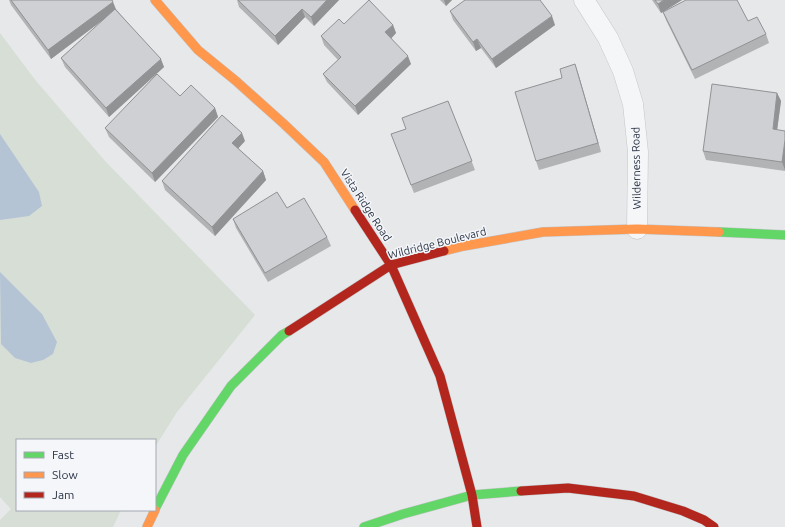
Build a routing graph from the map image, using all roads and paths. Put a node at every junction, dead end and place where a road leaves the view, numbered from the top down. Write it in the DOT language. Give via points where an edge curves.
graph roads {
  1 [pos="155,0"];
  2 [pos="584,0"];
  3 [pos="637,229"];
  4 [pos="785,235"];
  5 [pos="391,265"];
  6 [pos="472,495"];
  7 [pos="156,508"];
  8 [pos="155,511"];
  9 [pos="147,527"];
  10 [pos="364,527"];
  11 [pos="477,527"];
  12 [pos="714,527"];
  1 -- 5 [label="street, Vista Ridge Road" via="198,50 236,81 324,162"];
  2 -- 3 [label="street, Wilderness Road" via="608,38 623,70 633,104 638,152"];
  3 -- 4 [label="street, Wildridge Boulevard"];
  3 -- 5 [label="street, Wildridge Boulevard" via="543,232 464,246"];
  5 -- 6 [label="street, Vista Ridge Road" via="440,376"];
  5 -- 7 [label="street, Wildridge Boulevard" via="282,335 231,386 183,456"];
  6 -- 10 [label="street"];
  6 -- 11 [label="street, Vista Ridge Road"];
  6 -- 12 [label="street" via="568,488 634,496 683,511"];
  8 -- 9 [label="street, Wildridge Boulevard"];
}
